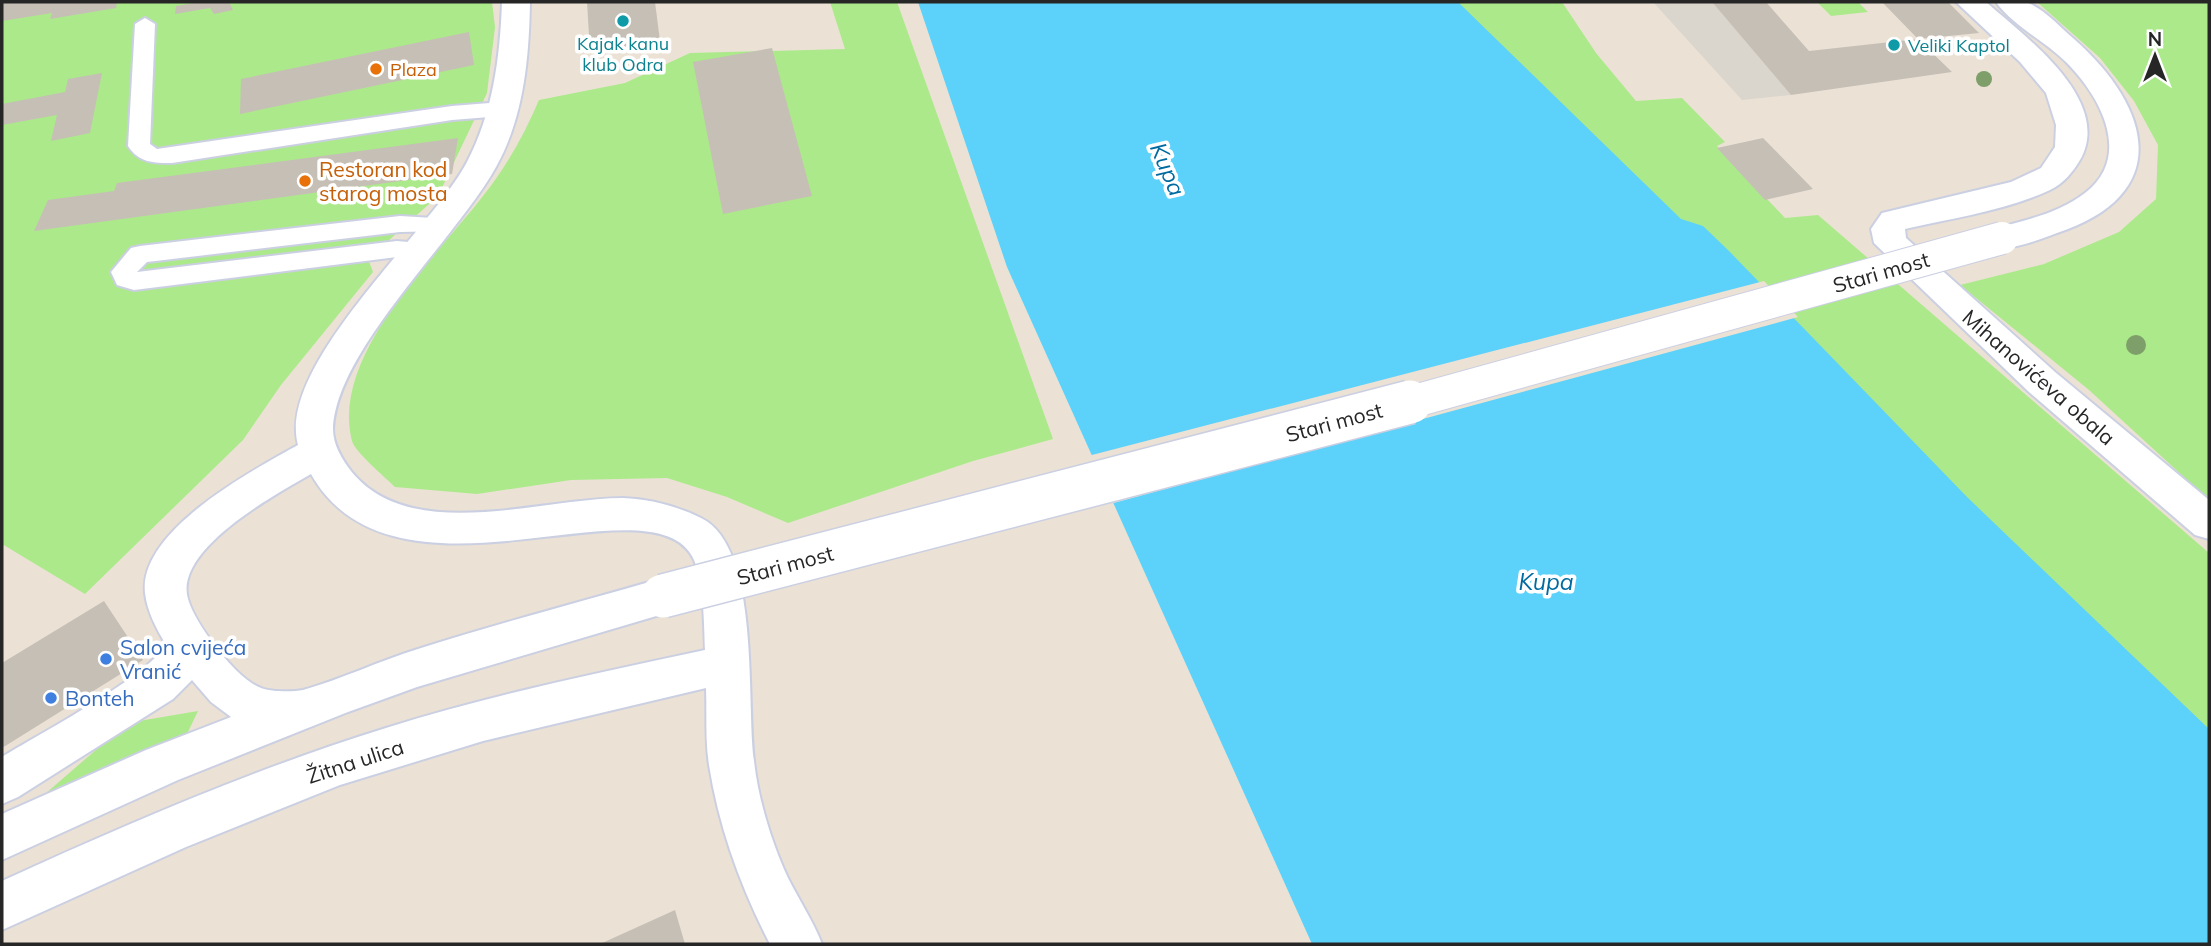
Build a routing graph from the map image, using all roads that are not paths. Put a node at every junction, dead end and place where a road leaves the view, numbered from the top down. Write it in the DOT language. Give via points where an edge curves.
graph roads {
  1 [pos="516,2"];
  2 [pos="1970,2"];
  3 [pos="2010,2"];
  4 [pos="145,24"];
  5 [pos="502,109"];
  6 [pos="432,237"];
  7 [pos="320,451"];
  8 [pos="2209,523"];
  9 [pos="187,640"];
  10 [pos="725,665"];
  11 [pos="305,710"];
  12 [pos="2,782"];
  13 [pos="2,837"];
  14 [pos="2,906"];
  15 [pos="797,944"];
  1 -- 5 [label="street" via="513,61"];
  2 -- 8 [label="street, Mihanovićeva obala" via="2061,94 2073,135 2067,158 2051,176 2024,188 1894,221 1887,229 1891,243 1962,312"];
  3 -- 11 [label="street, Stari most, bridge" via="2095,76 2116,108 2127,146 2118,173 2092,204 2068,216 1539,369 663,596 417,668"];
  4 -- 5 [label="lane" via="139,146 152,156"];
  5 -- 6 [label="street" via="482,166"];
  6 -- 6 [label="lane" via="400,224 140,254 123,272 126,279 134,281 397,249"];
  6 -- 7 [label="street" via="334,366 322,393 314,431"];
  7 -- 9 [label="street" via="232,501 197,531 177,558 165,584 164,603"];
  7 -- 10 [label="street" via="355,504 401,523 453,529 629,513 693,533 712,551 725,615"];
  9 -- 11 [label="street" via="233,695 274,711"];
  9 -- 12 [label="street" via="176,669 159,685"];
  10 -- 14 [label="street, Žitna ulica" via="468,725 341,764 163,831"];
  10 -- 15 [label="street" via="731,762 741,808 766,886"];
  11 -- 13 [label="street" via="162,765"];
}
